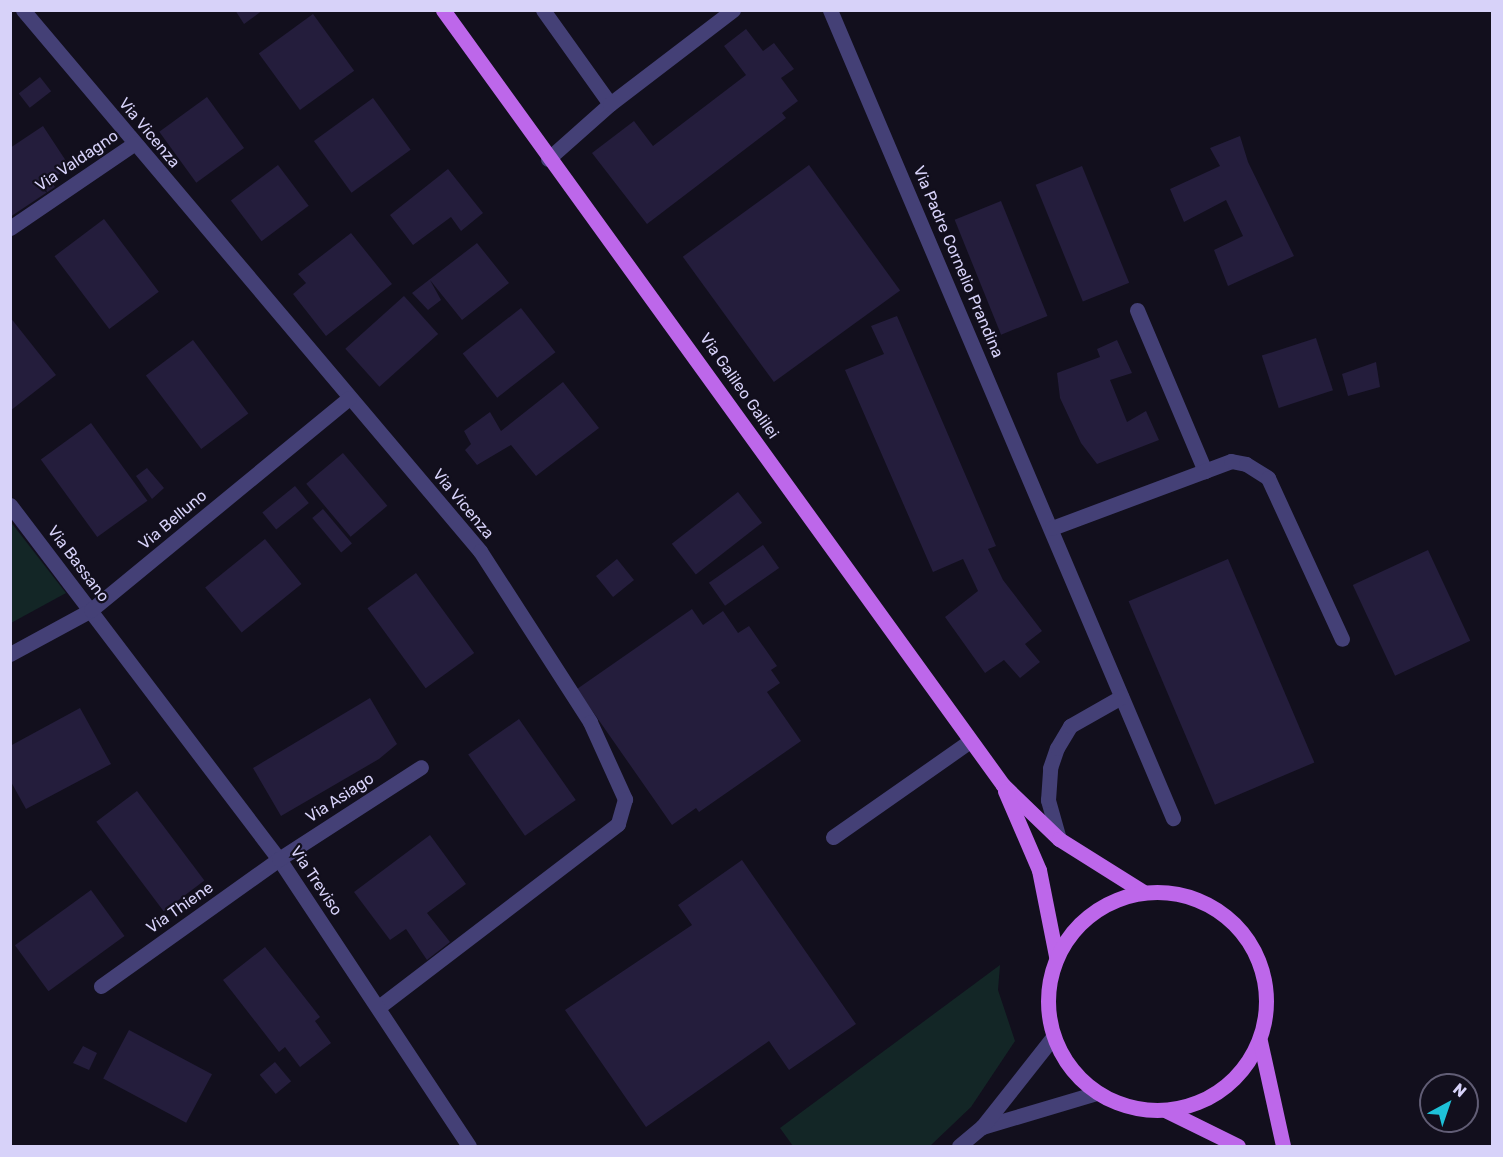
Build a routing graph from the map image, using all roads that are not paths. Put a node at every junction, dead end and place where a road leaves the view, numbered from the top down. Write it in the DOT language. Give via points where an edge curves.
graph roads {
  1 [pos="23,10"];
  2 [pos="442,10"];
  3 [pos="543,10"];
  4 [pos="733,10"];
  5 [pos="830,10"];
  6 [pos="610,104"];
  7 [pos="135,144"];
  8 [pos="548,159"];
  9 [pos="10,228"];
  10 [pos="1137,310"];
  11 [pos="349,398"];
  12 [pos="1205,471"];
  13 [pos="10,505"];
  14 [pos="1052,528"];
  15 [pos="91,610"];
  16 [pos="1342,639"];
  17 [pos="115,647"];
  18 [pos="10,654"];
  19 [pos="1121,697"];
  20 [pos="970,741"];
  21 [pos="421,767"];
  22 [pos="1003,785"];
  23 [pos="1173,818"];
  24 [pos="833,837"];
  25 [pos="1059,839"];
  26 [pos="279,859"];
  27 [pos="1142,891"];
  28 [pos="1056,956"];
  29 [pos="101,986"];
  30 [pos="380,1006"];
  31 [pos="1053,1037"];
  32 [pos="1260,1041"];
  33 [pos="1097,1094"];
  34 [pos="1167,1111"];
  35 [pos="982,1127"];
  36 [pos="469,1146"];
  37 [pos="959,1146"];
  38 [pos="1238,1146"];
  39 [pos="1283,1146"];
  1 -- 7 [label="street, Via Vicenza"];
  2 -- 8 [label="main road, Via Galileo Galilei"];
  3 -- 6 [label="street"];
  4 -- 6 [label="street"];
  5 -- 14 [label="street, Via Padre Cornelio Prandina"];
  6 -- 8 [label="street"];
  7 -- 9 [label="street, Via Valdagno"];
  7 -- 11 [label="street, Via Vicenza"];
  8 -- 20 [label="main road, Via Galileo Galilei" via="690,348"];
  10 -- 12 [label="street"];
  11 -- 15 [label="street, Via Belluno"];
  11 -- 30 [label="street, Via Vicenza" via="480,551 590,722 625,799 618,824"];
  12 -- 14 [label="street"];
  12 -- 16 [label="street" via="1231,461 1246,464 1268,478"];
  13 -- 15 [label="street, Via Bassano"];
  14 -- 19 [label="street, Via Padre Cornelio Prandina"];
  15 -- 17 [label="street, Via Bassano"];
  15 -- 18 [label="street, Via Belluno"];
  17 -- 26 [label="street, Via Treviso"];
  19 -- 23 [label="street, Via Padre Cornelio Prandina"];
  19 -- 25 [label="street" via="1070,726 1056,748 1048,800"];
  20 -- 22 [label="main road, Via Galileo Galilei"];
  20 -- 24 [label="street"];
  21 -- 26 [label="street, Via Asiago"];
  22 -- 25 [label="main road, Via Galileo Galilei"];
  22 -- 28 [label="main road, Via Galileo Galilei" via="1040,870"];
  25 -- 27 [label="main road, Via Galileo Galilei"];
  26 -- 29 [label="street, Via Thiene"];
  26 -- 30 [label="street, Via Treviso"];
  27 -- 28 [label="main road" via="1107,902 1077,925"];
  27 -- 32 [label="main road" via="1180,893 1197,900 1215,908 1244,933 1261,966 1267,1004"];
  28 -- 31 [label="main road" via="1048,982 1047,1010"];
  30 -- 36 [label="street, Via Treviso"];
  31 -- 33 [label="main road" via="1071,1069"];
  31 -- 35 [label="street"];
  32 -- 34 [label="main road" via="1245,1067 1223,1089 1197,1104"];
  32 -- 39 [label="main road"];
  33 -- 34 [label="main road" via="1131,1108"];
  33 -- 35 [label="street"];
  34 -- 38 [label="main road"];
  35 -- 37 [label="street"];
}
